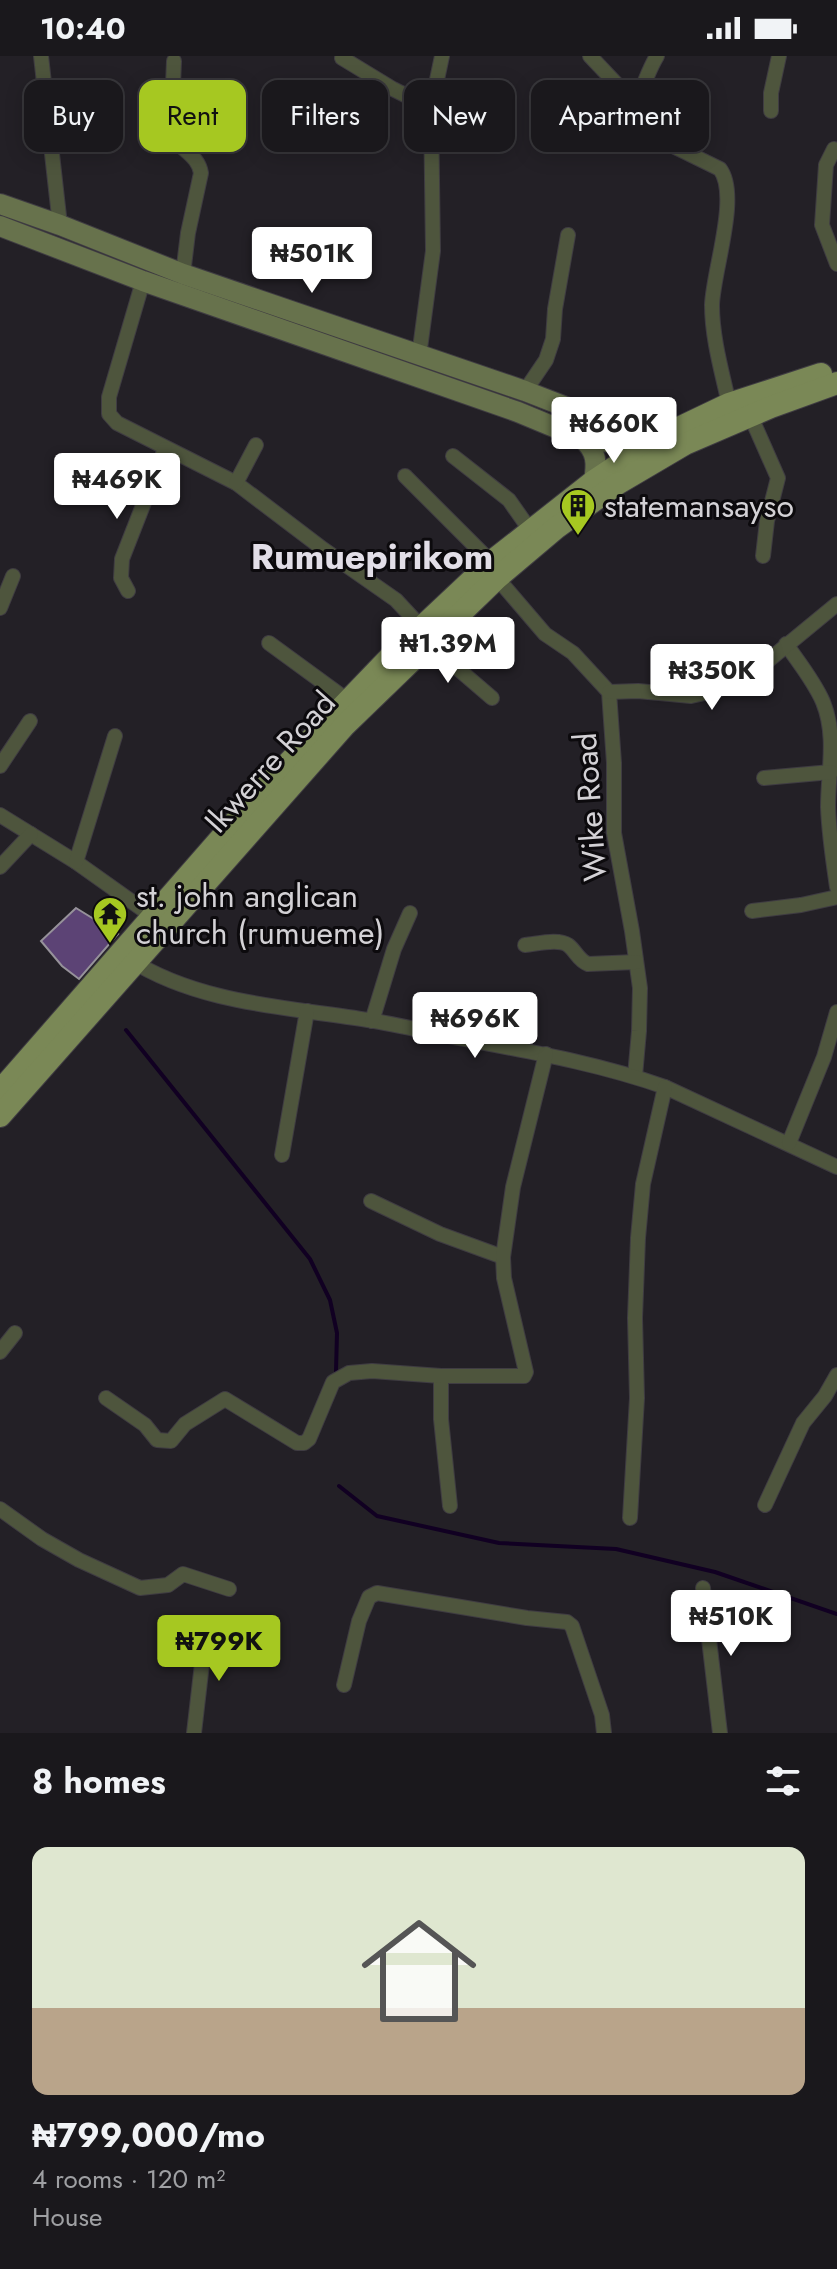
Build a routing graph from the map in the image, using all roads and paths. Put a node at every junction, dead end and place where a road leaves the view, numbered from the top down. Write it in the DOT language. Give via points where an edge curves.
graph roads {
  1 [pos="41,56"];
  2 [pos="442,56"];
  3 [pos="590,56"];
  4 [pos="657,56"];
  5 [pos="779,56"];
  6 [pos="342,58"];
  7 [pos="174,61"];
  8 [pos="437,80"];
  9 [pos="612,80"];
  10 [pos="645,80"];
  11 [pos="404,94"];
  12 [pos="771,111"];
  13 [pos="834,149"];
  14 [pos="432,152"];
  15 [pos="685,152"];
  16 [pos="0,204"];
  17 [pos="60,225"];
  18 [pos="0,226"];
  19 [pos="568,235"];
  20 [pos="837,264"];
  21 [pos="183,274"];
  22 [pos="143,281"];
  23 [pos="419,356"];
  24 [pos="837,381"];
  25 [pos="525,391"];
  26 [pos="729,404"];
  27 [pos="751,417"];
  28 [pos="610,424"];
  29 [pos="662,436"];
  30 [pos="583,439"];
  31 [pos="685,444"];
  32 [pos="256,445"];
  33 [pos="165,449"];
  34 [pos="637,454"];
  35 [pos="453,456"];
  36 [pos="405,476"];
  37 [pos="606,482"];
  38 [pos="236,483"];
  39 [pos="530,530"];
  40 [pos="763,556"];
  41 [pos="494,570"];
  42 [pos="13,576"];
  43 [pos="128,591"];
  44 [pos="837,604"];
  45 [pos="0,608"];
  46 [pos="425,635"];
  47 [pos="269,643"];
  48 [pos="786,644"];
  49 [pos="609,692"];
  50 [pos="492,698"];
  51 [pos="347,700"];
  52 [pos="30,721"];
  53 [pos="115,736"];
  54 [pos="0,766"];
  55 [pos="831,772"];
  56 [pos="764,778"];
  57 [pos="833,804"];
  58 [pos="0,815"];
  59 [pos="31,834"];
  60 [pos="76,862"];
  61 [pos="0,867"];
  62 [pos="837,887"];
  63 [pos="837,897"];
  64 [pos="752,911"];
  65 [pos="410,913"];
  66 [pos="160,921"];
  67 [pos="525,945"];
  68 [pos="128,958"];
  69 [pos="636,962"];
  70 [pos="307,1011"];
  71 [pos="837,1012"];
  72 [pos="372,1021"];
  73 [pos="546,1054"];
  74 [pos="635,1076"];
  75 [pos="665,1087"];
  76 [pos="0,1091"];
  77 [pos="0,1116"];
  78 [pos="789,1143"];
  79 [pos="282,1155"];
  80 [pos="837,1167"];
  81 [pos="371,1201"];
  82 [pos="503,1257"];
  83 [pos="15,1333"];
  84 [pos="0,1352"];
  85 [pos="837,1375"];
  86 [pos="441,1376"];
  87 [pos="106,1398"];
  88 [pos="765,1505"];
  89 [pos="450,1506"];
  90 [pos="0,1509"];
  91 [pos="630,1518"];
  92 [pos="703,1588"];
  93 [pos="229,1589"];
  94 [pos="206,1629"];
  95 [pos="344,1685"];
  96 [pos="194,1733"];
  97 [pos="604,1733"];
  98 [pos="720,1733"];
  1 -- 17 [label="street"];
  2 -- 8 [label="street"];
  3 -- 9 [label="street"];
  4 -- 10 [label="street"];
  5 -- 12 [label="street"];
  6 -- 11 [label="street"];
  7 -- 21 [label="street" via="171,133 200,164 201,173"];
  13 -- 20 [label="street" via="826,165 822,225"];
  14 -- 23 [label="street" via="433,251"];
  15 -- 26 [label="street" via="720,169 727,185 712,305"];
  16 -- 17 [label="street"];
  17 -- 21 [label="street"];
  18 -- 22 [label="street"];
  19 -- 25 [label="street" via="553,339"];
  21 -- 23 [label="street"];
  22 -- 30 [label="street"];
  22 -- 33 [label="street" via="107,405 117,423"];
  23 -- 25 [label="street"];
  24 -- 26 [label="main road, Ikwerre Road"];
  24 -- 27 [label="main road, Ikwerre Road"];
  25 -- 28 [label="street"];
  26 -- 29 [label="main road, Ikwerre Road"];
  27 -- 31 [label="main road, Ikwerre Road"];
  27 -- 40 [label="street" via="778,478"];
  28 -- 29 [label="street"];
  28 -- 34 [label="street"];
  29 -- 31 [label="street"];
  29 -- 34 [label="main road, Ikwerre Road"];
  30 -- 34 [label="street"];
  30 -- 37 [label="street"];
  31 -- 34 [label="main road, Ikwerre Road"];
  32 -- 38 [label="street"];
  33 -- 38 [label="street"];
  33 -- 43 [label="street" via="122,559 121,578"];
  34 -- 37 [label="main road, Ikwerre Road"];
  35 -- 39 [label="street" via="509,500"];
  36 -- 41 [label="street, Wike Road"];
  37 -- 39 [label="main road, Ikwerre Road"];
  37 -- 41 [label="main road, Ikwerre Road" via="556,528"];
  38 -- 46 [label="street" via="396,600"];
  39 -- 41 [label="main road, Ikwerre Road"];
  41 -- 46 [label="main road, Ikwerre Road"];
  41 -- 49 [label="street, Wike Road" via="545,634 573,653"];
  42 -- 45 [label="street"];
  44 -- 48 [label="street"];
  46 -- 50 [label="street"];
  46 -- 51 [label="main road, Ikwerre Road"];
  46 -- 66 [label="main road, Ikwerre Road"];
  47 -- 51 [label="street"];
  48 -- 49 [label="street" via="764,664 706,694"];
  48 -- 55 [label="street" via="824,704"];
  49 -- 69 [label="street, Wike Road" via="614,833"];
  51 -- 66 [label="main road, Ikwerre Road" via="269,783"];
  52 -- 54 [label="street"];
  53 -- 60 [label="street"];
  55 -- 56 [label="street"];
  55 -- 57 [label="street"];
  57 -- 62 [label="street"];
  58 -- 59 [label="street"];
  59 -- 60 [label="street"];
  59 -- 61 [label="street"];
  60 -- 66 [label="street"];
  63 -- 64 [label="street"];
  65 -- 72 [label="street"];
  66 -- 68 [label="main road, Ikwerre Road"];
  67 -- 69 [label="street" via="561,942 588,964"];
  68 -- 70 [label="street" via="218,997"];
  68 -- 76 [label="main road, Ikwerre Road"];
  68 -- 77 [label="main road, Ikwerre Road"];
  69 -- 74 [label="street, Wike Road" via="640,988"];
  70 -- 72 [label="street"];
  70 -- 79 [label="street"];
  71 -- 78 [label="street"];
  72 -- 73 [label="street"];
  73 -- 74 [label="street"];
  73 -- 82 [label="street" via="513,1187"];
  74 -- 75 [label="street"];
  75 -- 78 [label="street"];
  75 -- 91 [label="street" via="643,1184 638,1238"];
  78 -- 80 [label="street"];
  81 -- 82 [label="street"];
  82 -- 86 [label="street" via="526,1375"];
  83 -- 84 [label="street"];
  85 -- 88 [label="street" via="803,1423"];
  86 -- 87 [label="street" via="349,1373 333,1382 304,1443 225,1399 185,1424 171,1441 157,1440"];
  86 -- 89 [label="street"];
  90 -- 93 [label="street" via="79,1560 140,1588 168,1585 183,1574"];
  92 -- 98 [label="street"];
  94 -- 96 [label="street"];
  95 -- 97 [label="street" via="359,1621 369,1597 377,1593 567,1622"];
}
